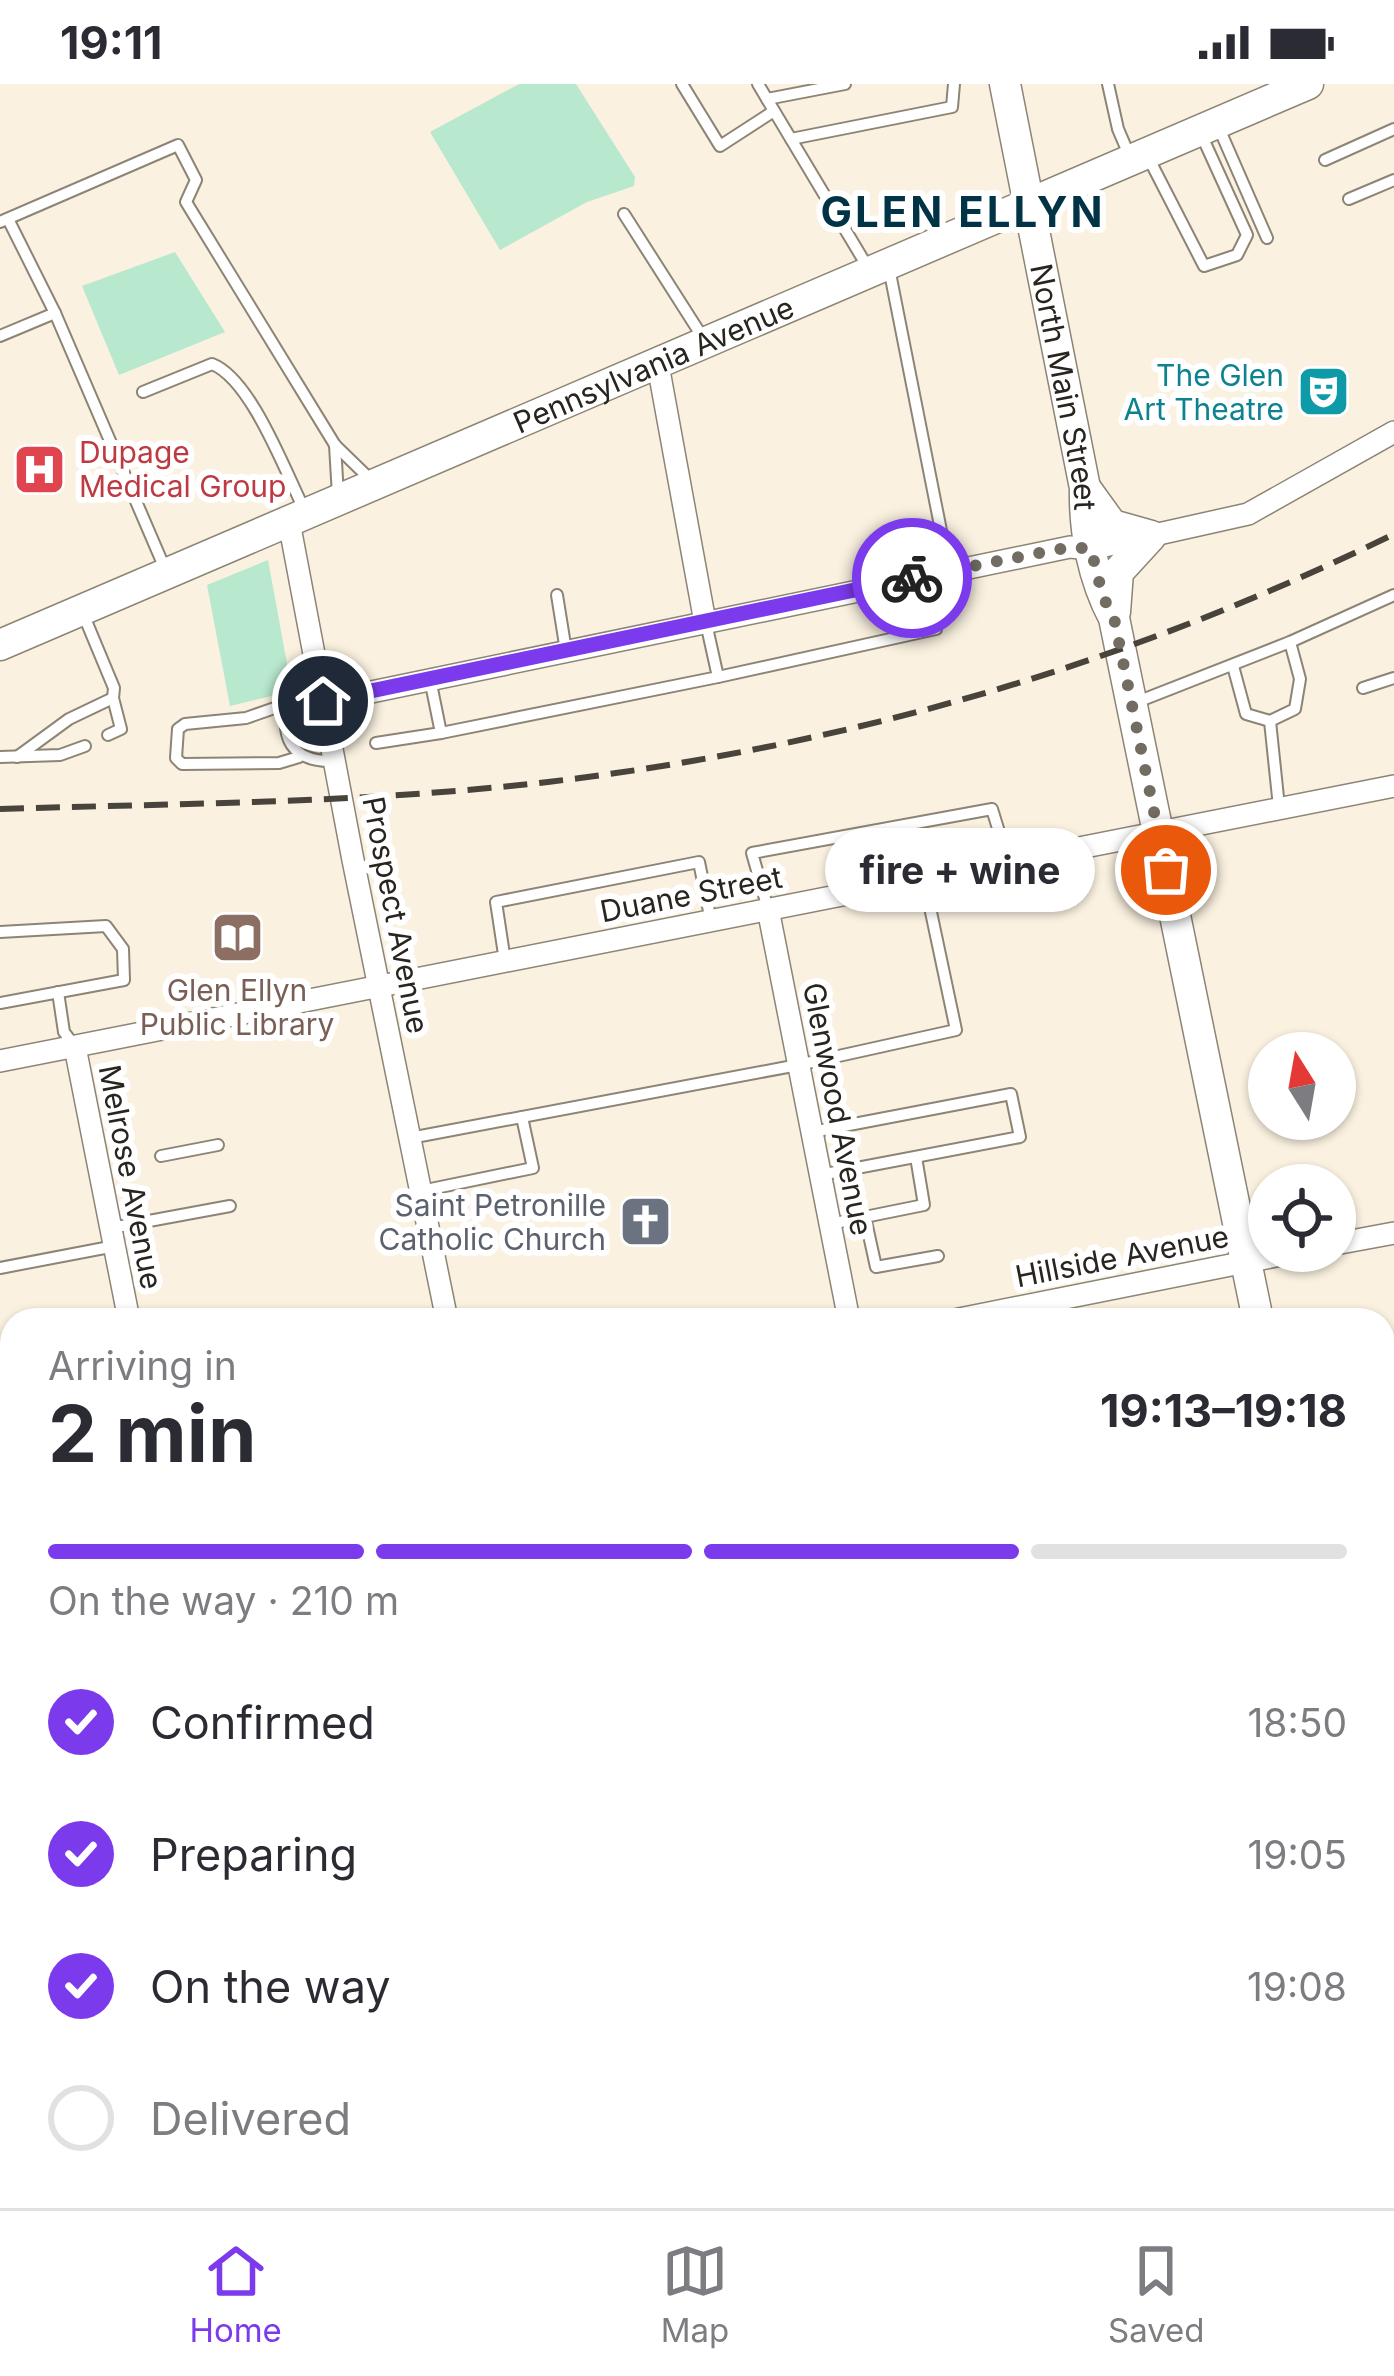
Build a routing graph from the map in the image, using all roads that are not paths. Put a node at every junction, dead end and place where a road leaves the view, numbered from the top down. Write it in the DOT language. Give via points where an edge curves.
graph roads {
  1 [pos="682,84"];
  2 [pos="758,84"];
  3 [pos="844,84"];
  4 [pos="954,84"];
  5 [pos="1005,84"];
  6 [pos="1108,84"];
  7 [pos="1294,87"];
  8 [pos="770,105"];
  9 [pos="1209,127"];
  10 [pos="1394,129"];
  11 [pos="791,139"];
  12 [pos="1139,157"];
  13 [pos="1325,160"];
  14 [pos="1394,180"];
  15 [pos="1349,200"];
  16 [pos="1030,204"];
  17 [pos="624,214"];
  18 [pos="4,220"];
  19 [pos="1267,238"];
  20 [pos="880,269"];
  21 [pos="55,313"];
  22 [pos="0,336"];
  23 [pos="706,344"];
  24 [pos="658,365"];
  25 [pos="143,392"];
  26 [pos="1394,432"];
  27 [pos="335,445"];
  28 [pos="376,485"];
  29 [pos="1085,488"];
  30 [pos="338,501"];
  31 [pos="298,518"];
  32 [pos="1151,536"];
  33 [pos="1091,549"];
  34 [pos="943,572"];
  35 [pos="168,574"];
  36 [pos="557,595"];
  37 [pos="1394,595"];
  38 [pos="81,610"];
  39 [pos="1114,618"];
  40 [pos="705,622"];
  41 [pos="1,640"];
  42 [pos="1290,642"];
  43 [pos="566,651"];
  44 [pos="1233,666"];
  45 [pos="718,677"];
  46 [pos="1394,678"];
  47 [pos="430,679"];
  48 [pos="1364,688"];
  49 [pos="322,696"];
  50 [pos="112,698"];
  51 [pos="286,704"];
  52 [pos="1132,704"];
  53 [pos="1270,721"];
  54 [pos="441,733"];
  55 [pos="108,735"];
  56 [pos="376,743"];
  57 [pos="85,746"];
  58 [pos="16,757"];
  59 [pos="299,757"];
  60 [pos="0,758"];
  61 [pos="334,761"];
  62 [pos="1394,785"];
  63 [pos="1280,808"];
  64 [pos="1158,831"];
  65 [pos="1008,861"];
  66 [pos="924,878"];
  67 [pos="768,909"];
  68 [pos="711,921"];
  69 [pos="0,932"];
  70 [pos="505,962"];
  71 [pos="379,986"];
  72 [pos="58,992"];
  73 [pos="0,1004"];
  74 [pos="75,1047"];
  75 [pos="0,1061"];
  76 [pos="799,1065"];
  77 [pos="522,1117"];
  78 [pos="812,1132"];
  79 [pos="410,1138"];
  80 [pos="218,1145"];
  81 [pos="161,1156"];
  82 [pos="916,1157"];
  83 [pos="820,1175"];
  84 [pos="421,1191"];
  85 [pos="230,1205"];
  86 [pos="865,1216"];
  87 [pos="830,1224"];
  88 [pos="1394,1233"];
  89 [pos="113,1237"];
  90 [pos="1356,1240"];
  91 [pos="938,1256"];
  92 [pos="1246,1262"];
  93 [pos="0,1268"];
  94 [pos="127,1308"];
  95 [pos="445,1308"];
  96 [pos="847,1308"];
  97 [pos="1033,1308"];
  98 [pos="1256,1308"];
  1 -- 8 [label="lane" via="720,146"];
  2 -- 8 [label="lane"];
  3 -- 8 [label="lane"];
  4 -- 11 [label="lane" via="952,107"];
  5 -- 16 [label="street, North Main Street"];
  6 -- 12 [label="lane" via="1118,129"];
  7 -- 9 [label="street, Pennsylvania Avenue"];
  8 -- 11 [label="lane"];
  9 -- 12 [label="street, Pennsylvania Avenue"];
  9 -- 12 [label="lane" via="1246,235 1238,255 1204,266"];
  9 -- 19 [label="lane"];
  10 -- 13 [label="lane"];
  11 -- 20 [label="lane"];
  12 -- 16 [label="street, Pennsylvania Avenue"];
  14 -- 15 [label="lane"];
  16 -- 20 [label="street, Pennsylvania Avenue"];
  16 -- 29 [label="street, North Main Street"];
  17 -- 23 [label="lane"];
  18 -- 21 [label="lane"];
  18 -- 27 [label="lane" via="178,146 196,180 186,202"];
  20 -- 23 [label="street, Pennsylvania Avenue"];
  20 -- 34 [label="lane"];
  21 -- 22 [label="lane"];
  21 -- 35 [label="lane"];
  23 -- 24 [label="street, Pennsylvania Avenue"];
  24 -- 28 [label="street, Pennsylvania Avenue"];
  24 -- 40 [label="street"];
  25 -- 31 [label="lane" via="212,364 221,368 247,398"];
  26 -- 32 [label="street" via="1248,514"];
  27 -- 28 [label="lane"];
  27 -- 30 [label="lane"];
  28 -- 30 [label="street, Pennsylvania Avenue"];
  29 -- 32 [label="street" via="1112,525"];
  29 -- 33 [label="street, North Main Street"];
  30 -- 31 [label="street, Pennsylvania Avenue"];
  31 -- 35 [label="street, Pennsylvania Avenue"];
  31 -- 49 [label="street, Prospect Avenue"];
  32 -- 33 [label="street"];
  32 -- 39 [label="street" via="1118,572"];
  33 -- 34 [label="street"];
  33 -- 39 [label="street, North Main Street"];
  34 -- 40 [label="street"];
  34 -- 45 [label="lane" via="936,629"];
  35 -- 38 [label="street, Pennsylvania Avenue"];
  36 -- 43 [label="lane"];
  37 -- 42 [label="lane"];
  38 -- 41 [label="street, Pennsylvania Avenue"];
  38 -- 50 [label="lane"];
  39 -- 52 [label="street, North Main Street"];
  40 -- 43 [label="street"];
  40 -- 45 [label="lane"];
  42 -- 44 [label="lane"];
  42 -- 53 [label="lane" via="1300,679 1295,709"];
  43 -- 47 [label="street"];
  44 -- 52 [label="lane"];
  44 -- 53 [label="lane" via="1246,714"];
  45 -- 54 [label="lane"];
  46 -- 48 [label="lane"];
  47 -- 49 [label="street"];
  47 -- 54 [label="lane"];
  49 -- 51 [label="lane"];
  49 -- 61 [label="street, Prospect Avenue"];
  50 -- 55 [label="lane" via="121,729"];
  50 -- 58 [label="lane"];
  51 -- 59 [label="lane"];
  51 -- 59 [label="lane" via="185,724 176,758 182,764"];
  52 -- 64 [label="street, North Main Street"];
  53 -- 63 [label="lane"];
  54 -- 56 [label="lane"];
  57 -- 58 [label="lane"];
  58 -- 60 [label="lane"];
  59 -- 61 [label="lane"];
  61 -- 71 [label="street, Prospect Avenue"];
  62 -- 63 [label="street, Duane Street"];
  63 -- 64 [label="street, Duane Street"];
  64 -- 65 [label="street, Duane Street"];
  64 -- 92 [label="street, North Main Street"];
  65 -- 66 [label="street, Duane Street"];
  65 -- 67 [label="lane" via="992,809 752,853"];
  66 -- 67 [label="street, Duane Street"];
  66 -- 76 [label="lane" via="956,1030"];
  67 -- 68 [label="street, Duane Street"];
  67 -- 76 [label="street, Glenwood Avenue"];
  68 -- 70 [label="street, Duane Street"];
  68 -- 70 [label="lane" via="699,862 496,902"];
  69 -- 72 [label="lane" via="106,926 123,949 124,980"];
  70 -- 71 [label="street, Duane Street"];
  71 -- 74 [label="street, Duane Street"];
  71 -- 79 [label="street, Prospect Avenue"];
  72 -- 73 [label="lane"];
  72 -- 74 [label="lane" via="64,1032"];
  74 -- 75 [label="street, Duane Street"];
  74 -- 89 [label="street, Melrose Avenue"];
  76 -- 77 [label="lane"];
  76 -- 78 [label="street, Glenwood Avenue"];
  77 -- 79 [label="lane"];
  77 -- 84 [label="lane" via="533,1168"];
  78 -- 82 [label="lane" via="1012,1094 1020,1138"];
  78 -- 83 [label="street, Glenwood Avenue"];
  79 -- 84 [label="street, Prospect Avenue"];
  80 -- 81 [label="lane"];
  82 -- 83 [label="lane"];
  82 -- 86 [label="lane" via="924,1204"];
  83 -- 87 [label="street, Glenwood Avenue"];
  84 -- 95 [label="street, Prospect Avenue"];
  85 -- 89 [label="lane"];
  86 -- 87 [label="lane"];
  86 -- 91 [label="lane" via="876,1267"];
  87 -- 96 [label="street, Glenwood Avenue"];
  88 -- 90 [label="street"];
  89 -- 93 [label="lane"];
  89 -- 94 [label="street, Melrose Avenue"];
  92 -- 97 [label="street, Hillside Avenue"];
  92 -- 98 [label="street, North Main Street"];
}
